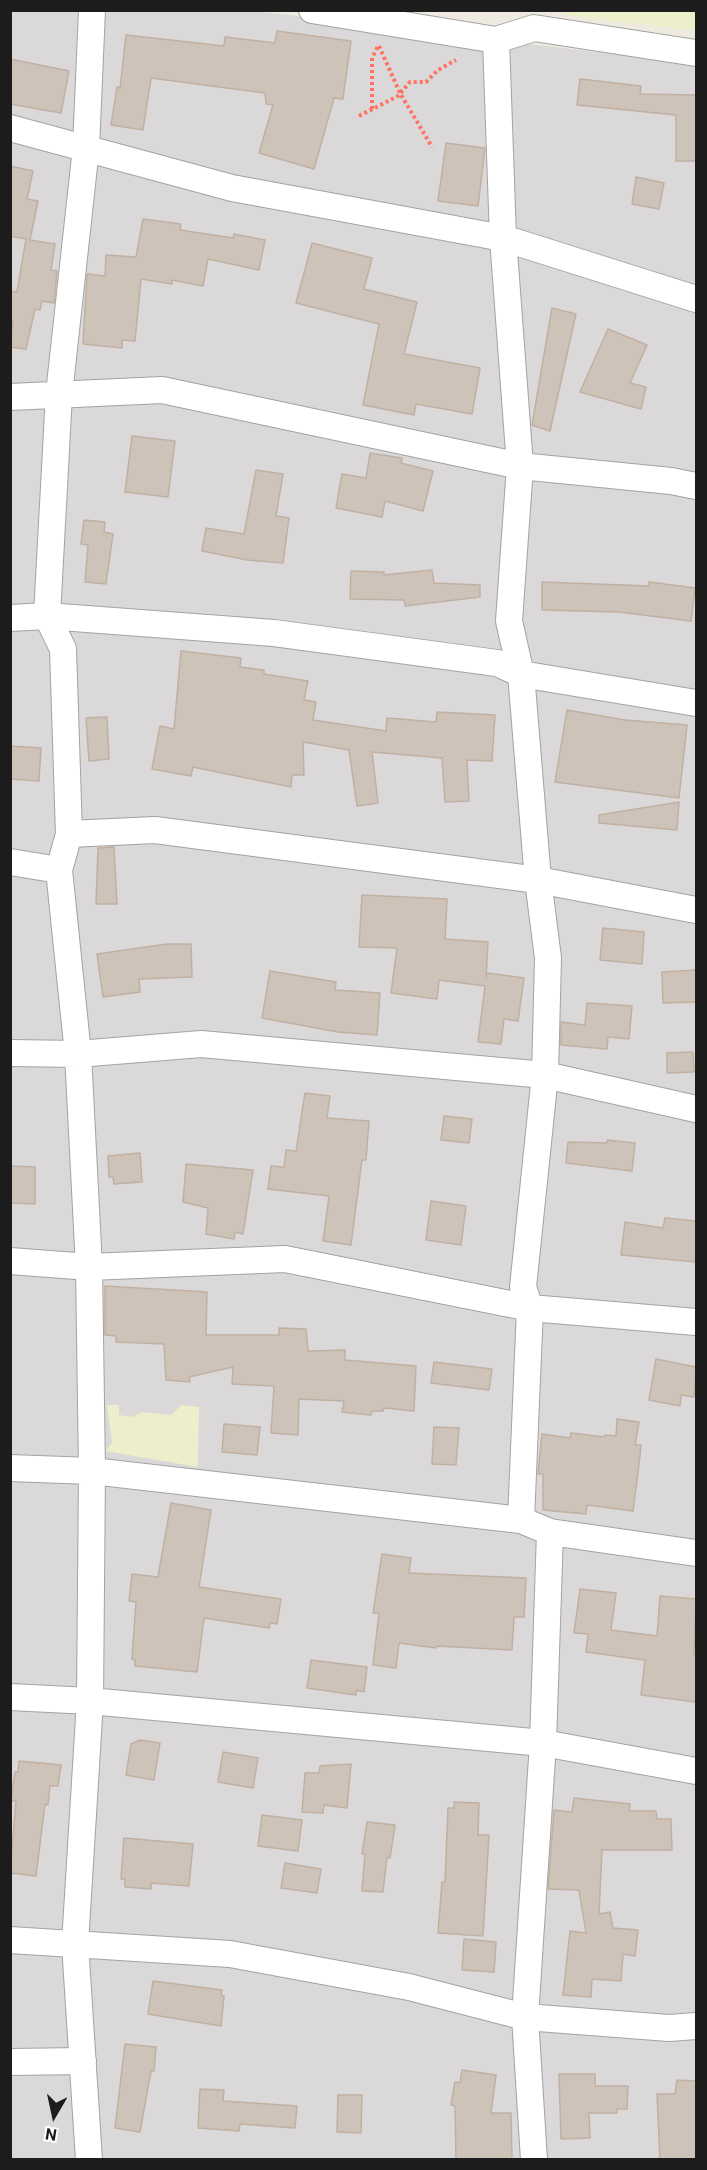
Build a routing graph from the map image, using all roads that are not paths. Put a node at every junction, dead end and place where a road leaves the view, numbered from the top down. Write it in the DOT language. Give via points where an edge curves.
graph roads {
  1 [pos="92,10"];
  2 [pos="312,10"];
  3 [pos="535,19"];
  4 [pos="496,40"];
  5 [pos="696,53"];
  6 [pos="10,128"];
  7 [pos="86,148"];
  8 [pos="503,238"];
  9 [pos="696,299"];
  10 [pos="59,394"];
  11 [pos="10,397"];
  12 [pos="520,466"];
  13 [pos="696,486"];
  14 [pos="47,616"];
  15 [pos="10,618"];
  16 [pos="521,674"];
  17 [pos="696,703"];
  18 [pos="69,834"];
  19 [pos="10,862"];
  20 [pos="59,870"];
  21 [pos="538,880"];
  22 [pos="696,909"];
  23 [pos="10,1053"];
  24 [pos="78,1054"];
  25 [pos="544,1076"];
  26 [pos="696,1109"];
  27 [pos="10,1261"];
  28 [pos="89,1267"];
  29 [pos="530,1308"];
  30 [pos="696,1322"];
  31 [pos="10,1468"];
  32 [pos="92,1471"];
  33 [pos="521,1520"];
  34 [pos="550,1532"];
  35 [pos="696,1553"];
  36 [pos="10,1697"];
  37 [pos="90,1701"];
  38 [pos="543,1743"];
  39 [pos="696,1771"];
  40 [pos="10,1940"];
  41 [pos="75,1944"];
  42 [pos="525,2017"];
  43 [pos="696,2026"];
  44 [pos="83,2061"];
  45 [pos="10,2062"];
  46 [pos="89,2160"];
  47 [pos="534,2160"];
  1 -- 7 [label="street"];
  2 -- 4 [label="street"];
  3 -- 4 [label="street"];
  3 -- 5 [label="street"];
  4 -- 8 [label="street"];
  6 -- 7 [label="street"];
  7 -- 8 [label="street" via="232,189"];
  7 -- 10 [label="street"];
  8 -- 9 [label="street"];
  8 -- 12 [label="street"];
  10 -- 11 [label="street"];
  10 -- 12 [label="street" via="162,390"];
  10 -- 14 [label="street"];
  12 -- 13 [label="street"];
  12 -- 16 [label="street" via="509,621"];
  14 -- 15 [label="street"];
  14 -- 16 [label="street" via="274,633 497,663"];
  14 -- 18 [label="street" via="63,649"];
  16 -- 17 [label="street"];
  16 -- 21 [label="street"];
  18 -- 20 [label="street"];
  18 -- 21 [label="street" via="155,830"];
  19 -- 20 [label="street"];
  20 -- 24 [label="street"];
  21 -- 22 [label="street"];
  21 -- 25 [label="street" via="548,958"];
  23 -- 24 [label="street"];
  24 -- 25 [label="street" via="201,1044"];
  24 -- 28 [label="street"];
  25 -- 26 [label="street"];
  25 -- 29 [label="street" via="523,1287"];
  27 -- 28 [label="street"];
  28 -- 29 [label="street" via="285,1259"];
  28 -- 32 [label="street"];
  29 -- 30 [label="street"];
  29 -- 33 [label="street"];
  31 -- 32 [label="street"];
  32 -- 33 [label="street"];
  32 -- 37 [label="street"];
  33 -- 34 [label="street"];
  34 -- 35 [label="street"];
  34 -- 38 [label="street"];
  36 -- 37 [label="street"];
  37 -- 38 [label="street"];
  37 -- 41 [label="street"];
  38 -- 39 [label="street"];
  38 -- 42 [label="street"];
  40 -- 41 [label="street"];
  41 -- 42 [label="street" via="230,1954 410,1987"];
  41 -- 44 [label="street"];
  42 -- 43 [label="street" via="669,2028"];
  42 -- 47 [label="street"];
  44 -- 45 [label="street"];
  44 -- 46 [label="street"];
}
